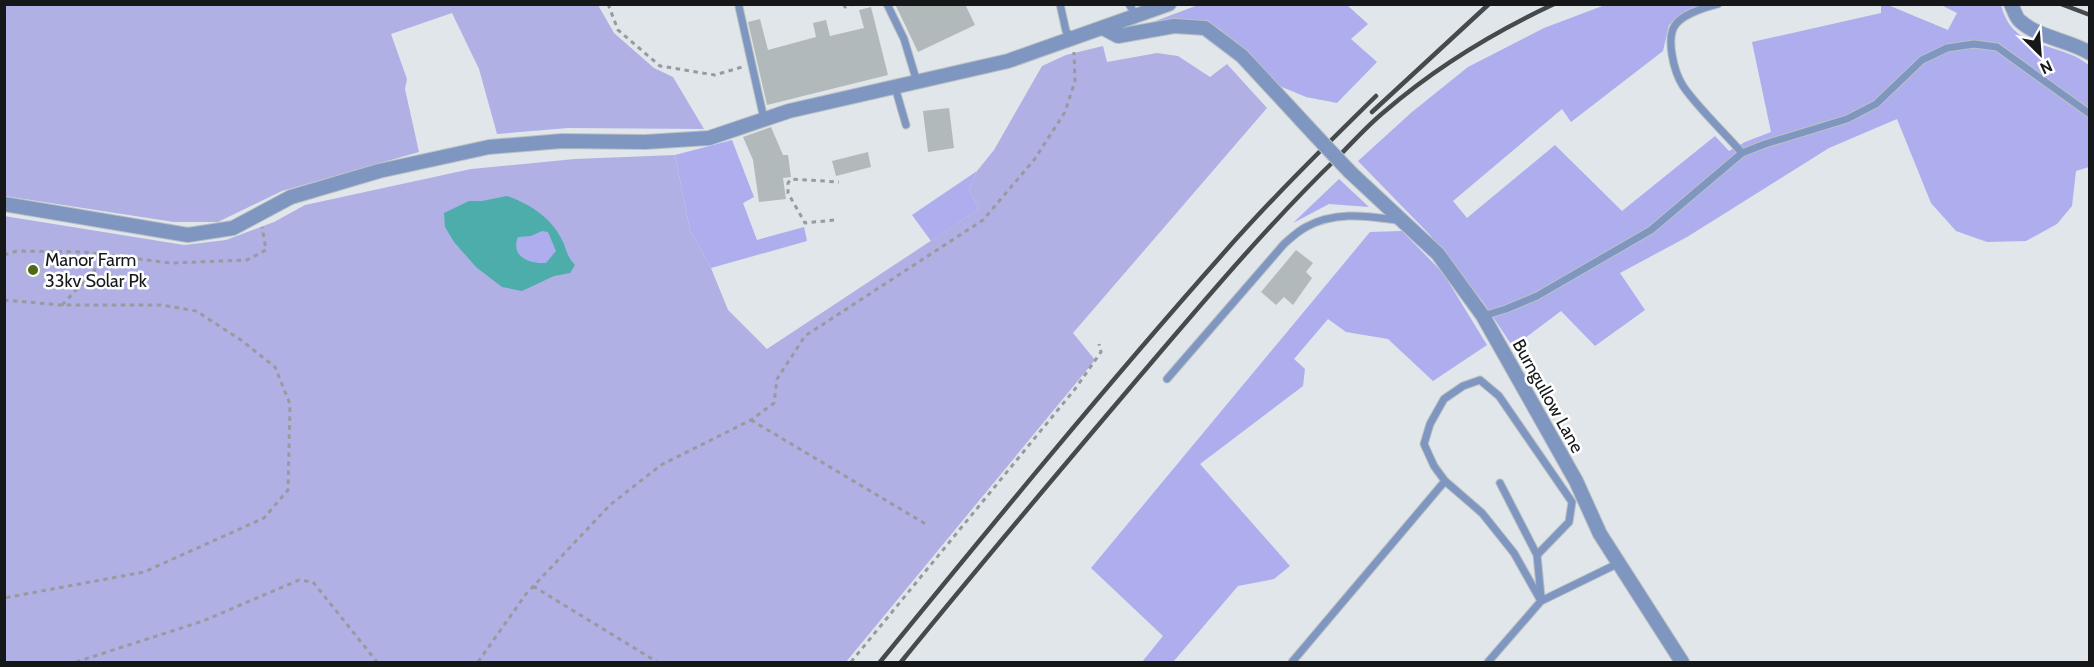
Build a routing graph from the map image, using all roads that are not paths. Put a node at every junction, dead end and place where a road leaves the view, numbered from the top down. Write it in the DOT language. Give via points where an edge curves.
graph roads {
  1 [pos="887,4"];
  2 [pos="1060,4"];
  3 [pos="1169,4"];
  4 [pos="1718,4"];
  5 [pos="2012,4"];
  6 [pos="739,7"];
  7 [pos="1133,10"];
  8 [pos="1103,28"];
  9 [pos="1073,39"];
  10 [pos="2090,53"];
  11 [pos="917,82"];
  12 [pos="895,87"];
  13 [pos="2090,114"];
  14 [pos="764,119"];
  15 [pos="906,125"];
  16 [pos="1742,153"];
  17 [pos="4,204"];
  18 [pos="1402,221"];
  19 [pos="1483,316"];
  20 [pos="1167,379"];
  21 [pos="1445,481"];
  22 [pos="1500,483"];
  23 [pos="1538,555"];
  24 [pos="1619,563"];
  25 [pos="1541,601"];
  26 [pos="1292,663"];
  27 [pos="1488,663"];
  28 [pos="1682,663"];
  1 -- 11 [label="lane" via="904,39"];
  2 -- 9 [label="lane" via="1066,31"];
  3 -- 7 [label="street"];
  4 -- 16 [label="lane" via="1676,23 1669,38 1682,85"];
  5 -- 10 [label="street" via="2019,21"];
  6 -- 14 [label="lane"];
  7 -- 8 [label="street"];
  8 -- 9 [label="street"];
  8 -- 18 [label="street, Burngullow Lane, bridge" via="1118,36 1174,26 1205,28 1242,56 1350,172"];
  9 -- 11 [label="street" via="1008,61"];
  11 -- 12 [label="street"];
  12 -- 14 [label="street"];
  12 -- 15 [label="lane"];
  13 -- 16 [label="lane" via="1997,47 1974,44 1947,48 1922,60 1876,104 1847,119"];
  14 -- 17 [label="street" via="709,138 562,141 489,147 379,171 291,197 233,228 188,235"];
  16 -- 19 [label="lane" via="1651,230 1537,296"];
  18 -- 19 [label="street, Burngullow Lane" via="1438,254"];
  18 -- 20 [label="lane" via="1332,217 1306,227 1284,244"];
  19 -- 24 [label="street, Burngullow Lane"];
  21 -- 23 [label="lane" via="1424,444 1430,424 1444,399 1480,380 1499,396 1572,502 1569,522"];
  21 -- 25 [label="lane" via="1482,513 1514,553"];
  21 -- 26 [label="lane"];
  22 -- 23 [label="lane"];
  23 -- 25 [label="lane"];
  24 -- 25 [label="lane"];
  24 -- 28 [label="street, Burngullow Lane"];
  25 -- 27 [label="lane"];
}
